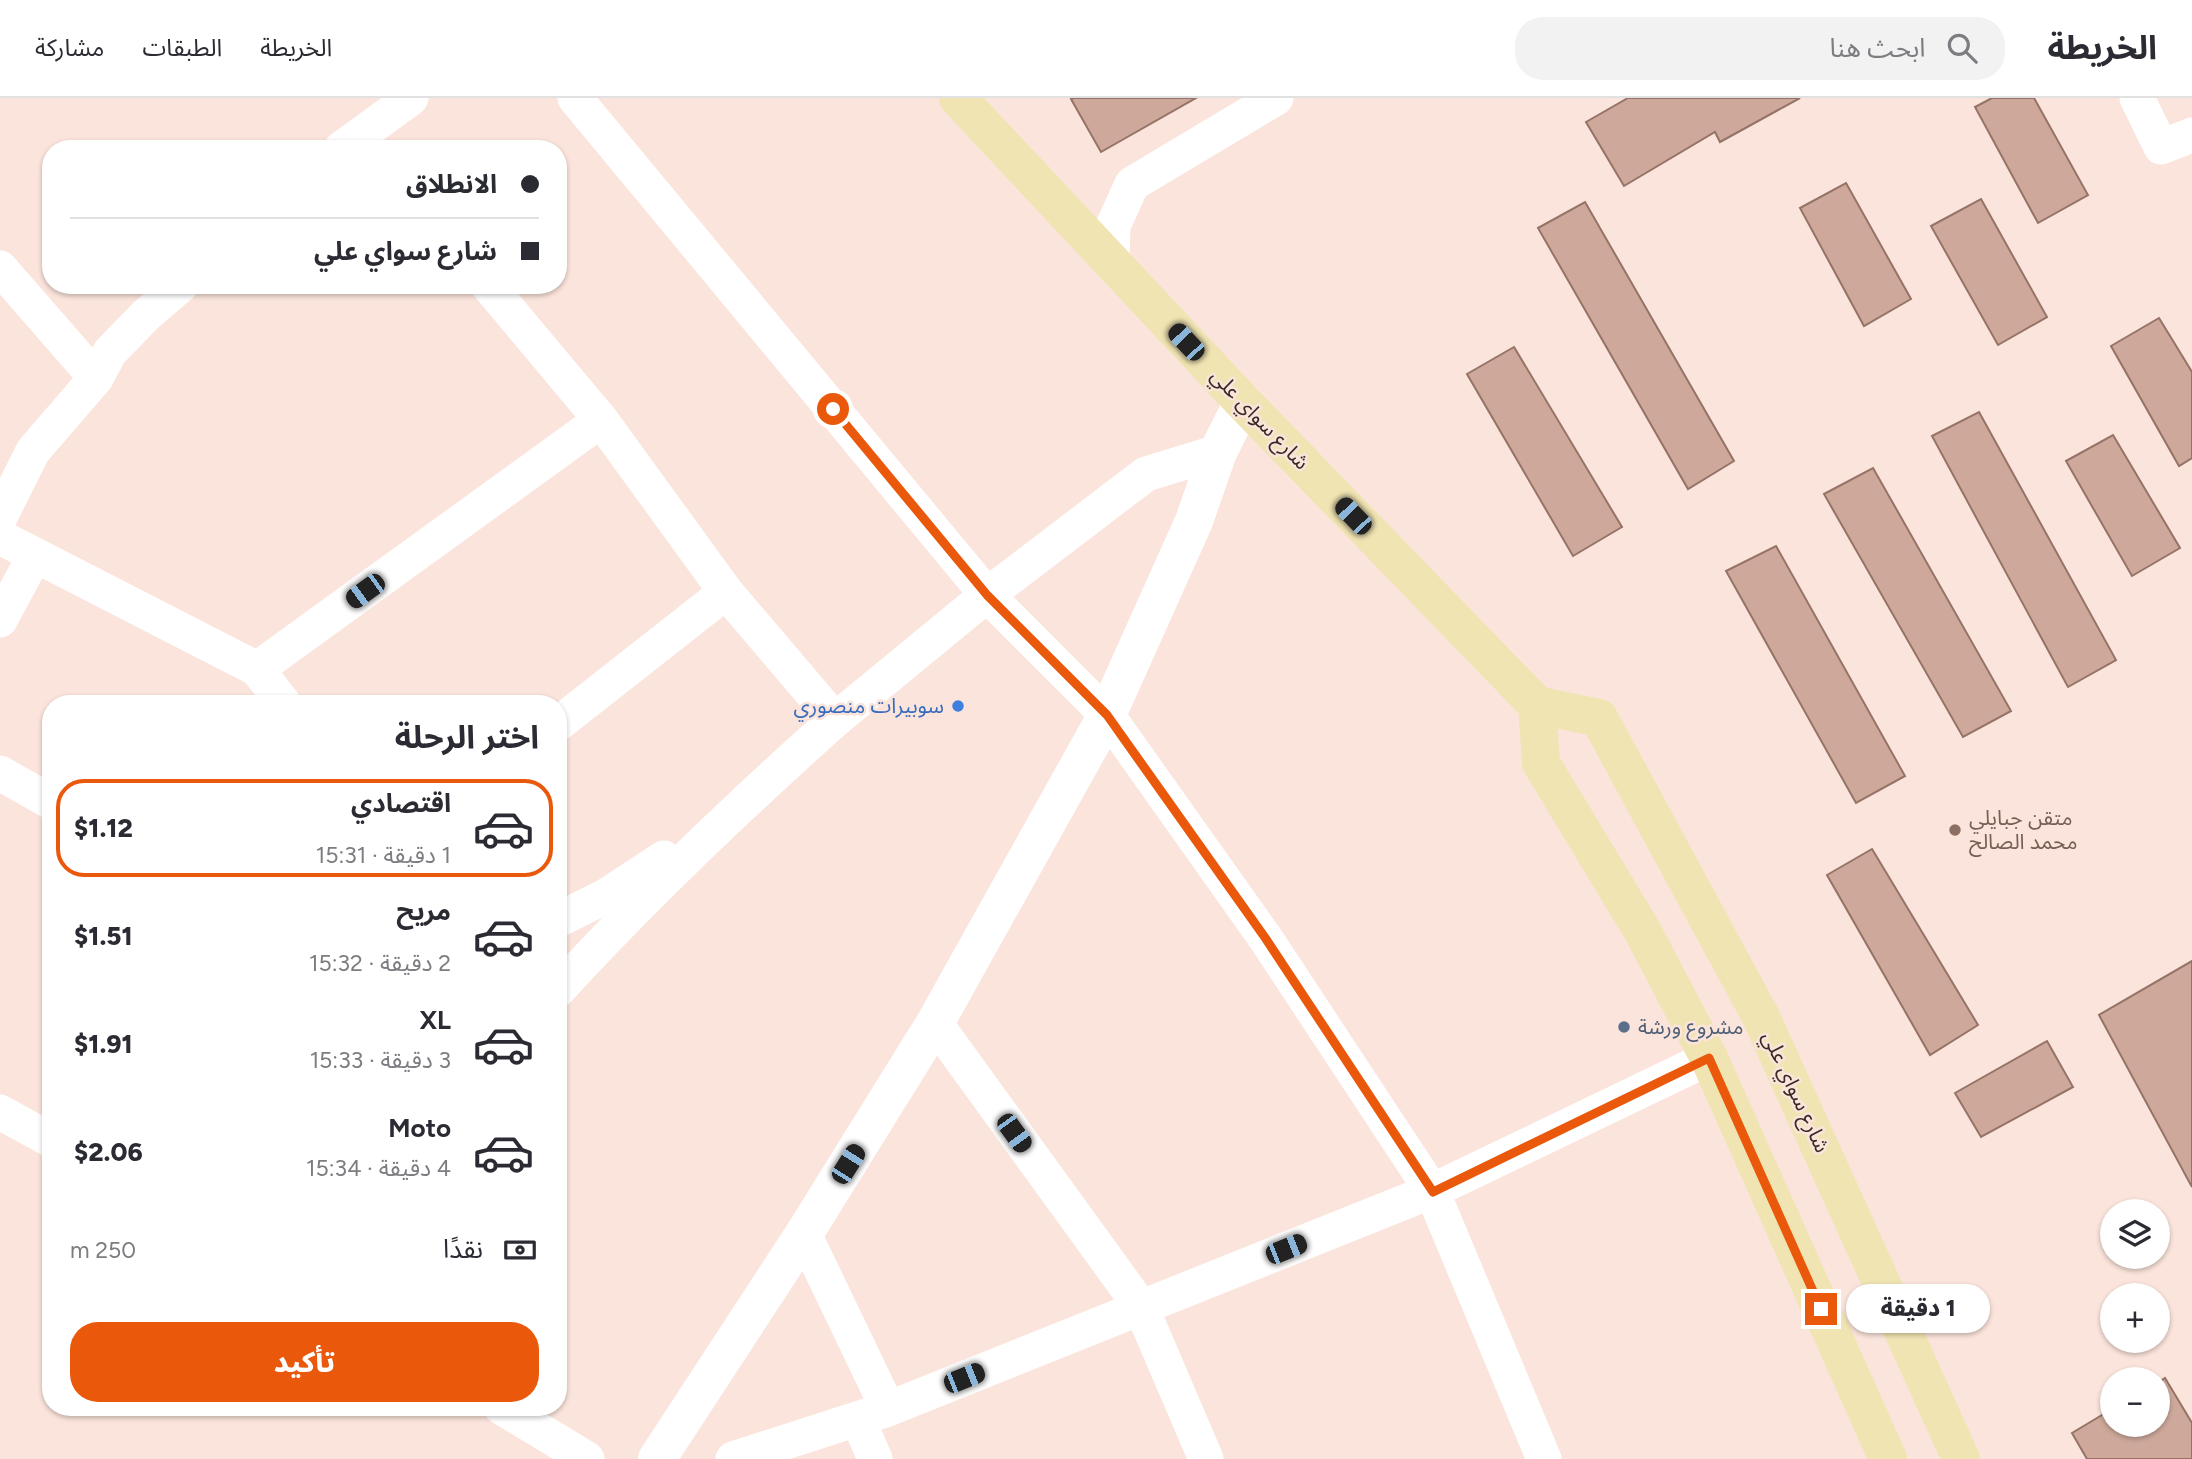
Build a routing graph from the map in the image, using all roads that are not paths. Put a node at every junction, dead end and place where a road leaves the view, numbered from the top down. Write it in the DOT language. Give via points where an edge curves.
graph roads {
  1 [pos="411,98"];
  2 [pos="575,98"];
  3 [pos="959,98"];
  4 [pos="1276,98"];
  5 [pos="2137,98"];
  6 [pos="2192,135"];
  7 [pos="363,140"];
  8 [pos="1112,261"];
  9 [pos="0,268"];
  10 [pos="170,294"];
  11 [pos="496,294"];
  12 [pos="96,379"];
  13 [pos="1242,402"];
  14 [pos="601,420"];
  15 [pos="1218,452"];
  16 [pos="0,517"];
  17 [pos="0,537"];
  18 [pos="34,556"];
  19 [pos="726,592"];
  20 [pos="987,595"];
  21 [pos="0,620"];
  22 [pos="257,669"];
  23 [pos="277,695"];
  24 [pos="1537,705"];
  25 [pos="1107,715"];
  26 [pos="567,717"];
  27 [pos="835,720"];
  28 [pos="0,773"];
  29 [pos="42,797"];
  30 [pos="728,816"];
  31 [pos="567,915"];
  32 [pos="567,980"];
  33 [pos="935,1023"];
  34 [pos="1709,1058"];
  35 [pos="0,1112"];
  36 [pos="42,1135"];
  37 [pos="1433,1192"];
  38 [pos="804,1234"];
  39 [pos="1140,1307"];
  40 [pos="873,1414"];
  41 [pos="516,1416"];
  42 [pos="587,1459"];
  43 [pos="657,1459"];
  44 [pos="733,1459"];
  45 [pos="875,1459"];
  46 [pos="1206,1459"];
  47 [pos="1544,1459"];
  48 [pos="1888,1459"];
  49 [pos="1961,1459"];
  1 -- 7 [label="street"];
  2 -- 20 [label="street"];
  3 -- 8 [label="main road, شارع سواي علي"];
  4 -- 8 [label="street" via="1132,184 1113,226"];
  5 -- 6 [label="street" via="2161,147"];
  8 -- 13 [label="main road, شارع سواي علي"];
  9 -- 12 [label="street"];
  10 -- 12 [label="street" via="110,352"];
  11 -- 14 [label="street"];
  12 -- 16 [label="street" via="33,451"];
  13 -- 15 [label="street"];
  13 -- 24 [label="main road, شارع سواي علي"];
  14 -- 19 [label="street"];
  14 -- 22 [label="street"];
  15 -- 20 [label="street" via="1146,474"];
  15 -- 25 [label="street" via="1194,521"];
  17 -- 18 [label="street"];
  18 -- 21 [label="street"];
  18 -- 22 [label="street"];
  19 -- 26 [label="street"];
  19 -- 27 [label="street"];
  20 -- 25 [label="street"];
  20 -- 27 [label="street"];
  22 -- 23 [label="street"];
  24 -- 34 [label="main road" via="1541,763 1643,932"];
  24 -- 49 [label="main road, شارع سواي علي" via="1599,718 1761,1017"];
  25 -- 33 [label="street"];
  25 -- 37 [label="street" via="1266,939"];
  27 -- 30 [label="street"];
  28 -- 29 [label="street"];
  30 -- 31 [label="street"];
  30 -- 32 [label="street"];
  33 -- 38 [label="street"];
  33 -- 39 [label="street"];
  34 -- 37 [label="street"];
  34 -- 48 [label="main road"];
  35 -- 36 [label="street"];
  37 -- 39 [label="street"];
  37 -- 47 [label="street"];
  38 -- 40 [label="street"];
  38 -- 43 [label="street"];
  39 -- 40 [label="street"];
  39 -- 46 [label="street"];
  40 -- 44 [label="street"];
  40 -- 45 [label="street"];
  41 -- 42 [label="street"];
}
